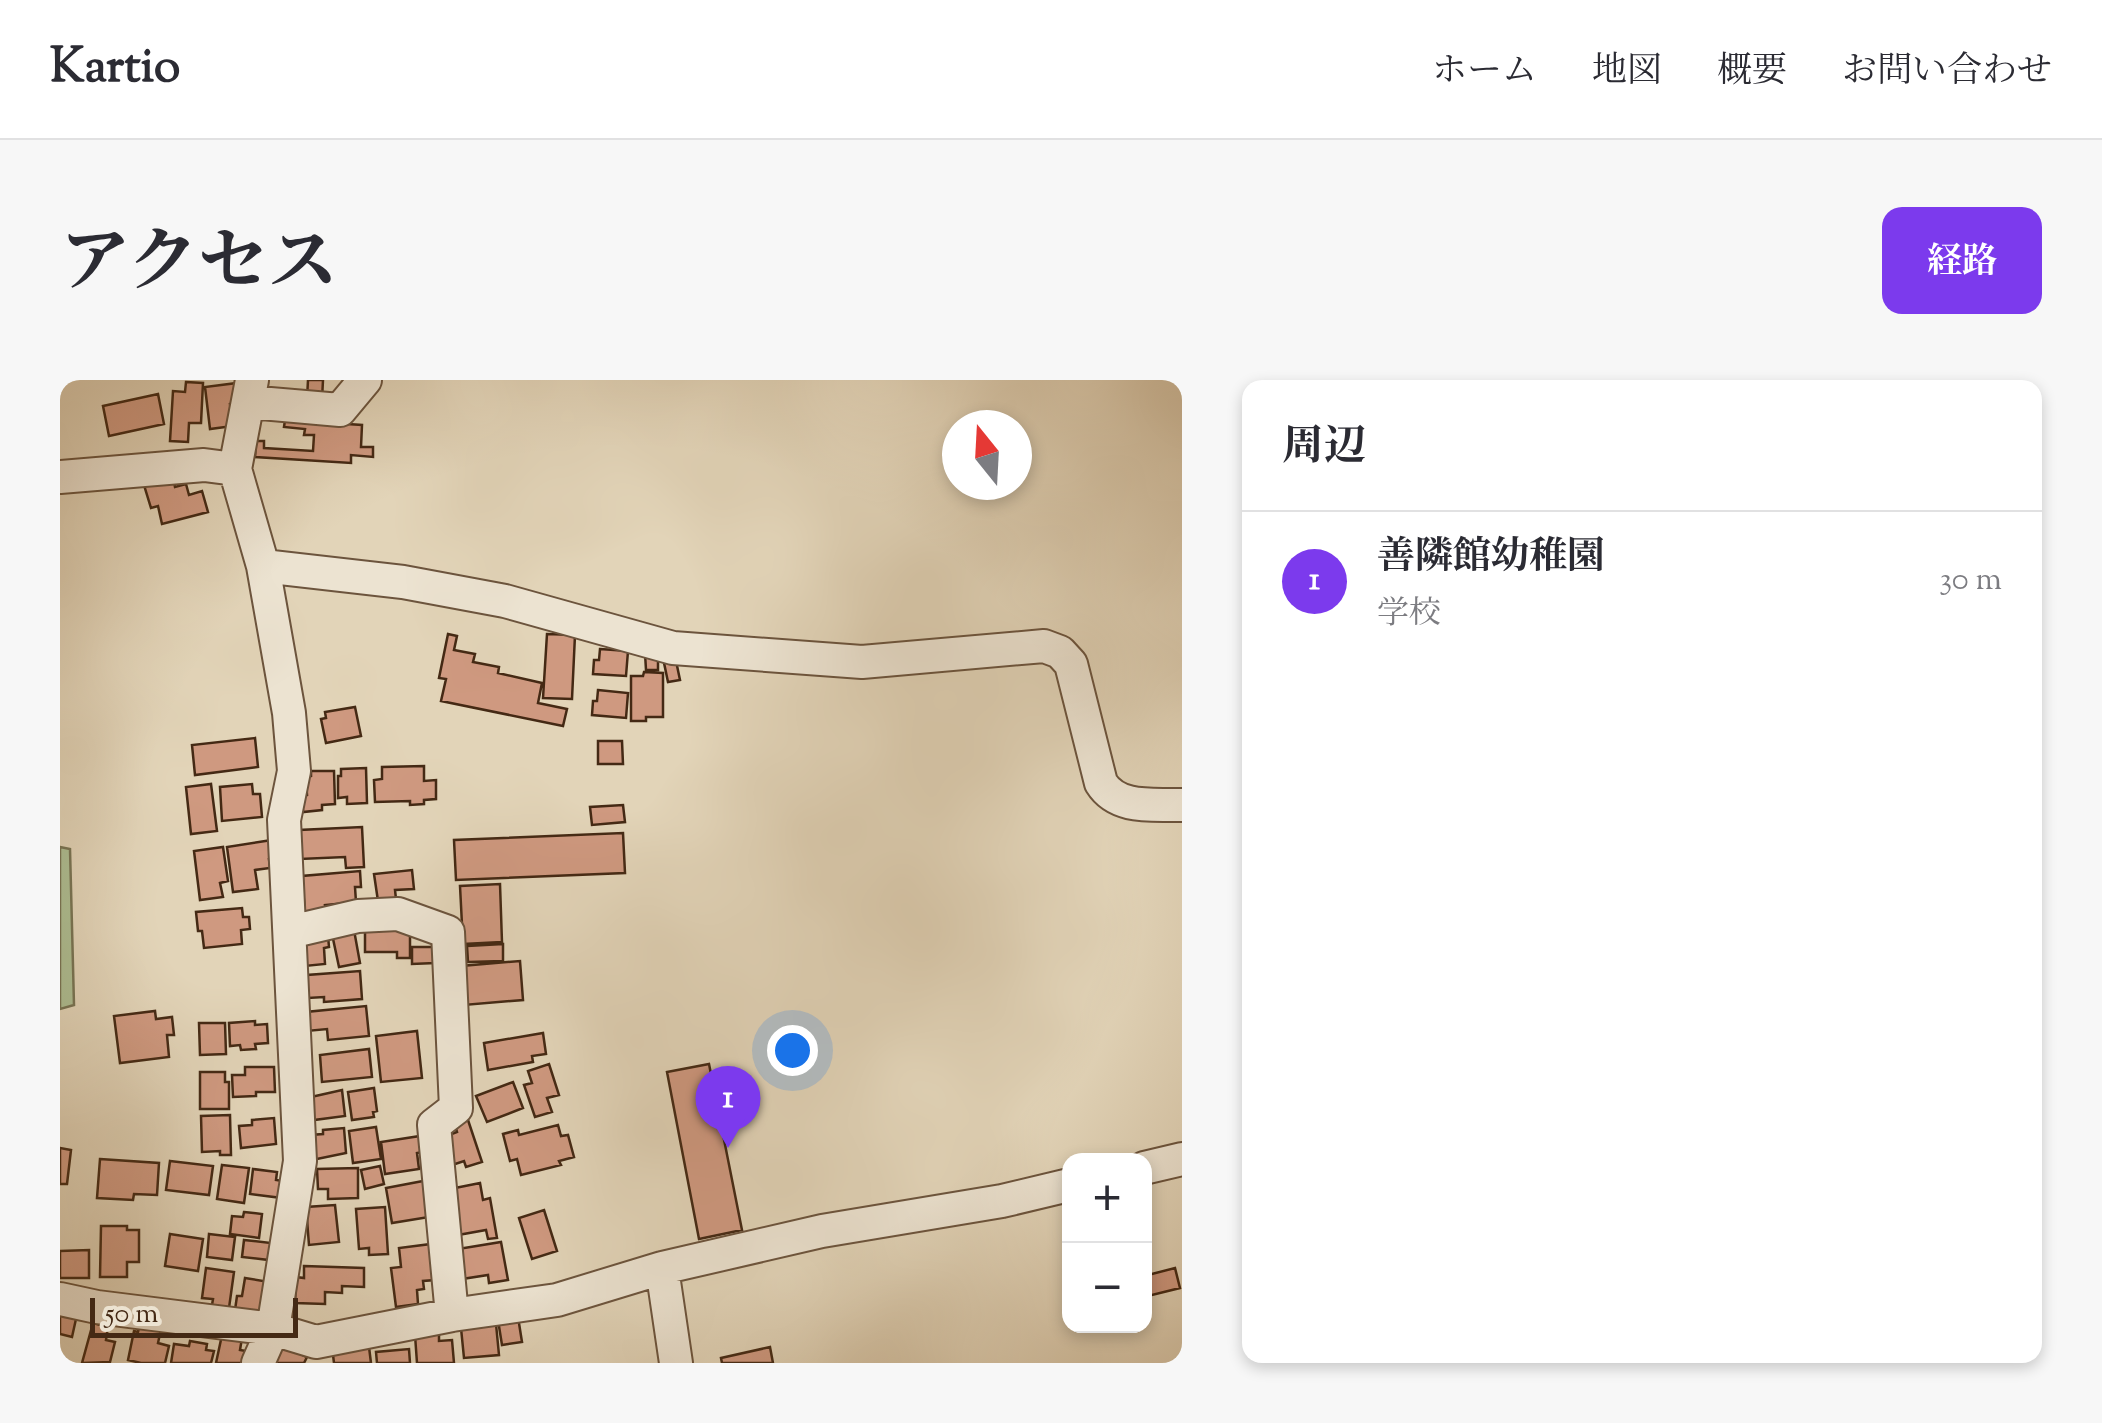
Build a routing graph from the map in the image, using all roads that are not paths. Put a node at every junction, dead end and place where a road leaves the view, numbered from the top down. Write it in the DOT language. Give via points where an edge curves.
graph roads {
  1 [pos="365,380"];
  2 [pos="250,391"];
  3 [pos="235,470"];
  4 [pos="60,477"];
  5 [pos="264,566"];
  6 [pos="1182,805"];
  7 [pos="290,932"];
  8 [pos="1182,1159"];
  9 [pos="1152,1166"];
  10 [pos="1062,1187"];
  11 [pos="662,1268"];
  12 [pos="60,1299"];
  13 [pos="452,1315"];
  14 [pos="274,1330"];
  15 [pos="317,1353"];
  16 [pos="258,1363"];
  17 [pos="676,1363"];
  1 -- 2 [label="street" via="340,410"];
  2 -- 3 [label="street"];
  3 -- 4 [label="street" via="204,464"];
  3 -- 5 [label="street"];
  5 -- 6 [label="street" via="504,601 672,648 862,662 1044,646 1071,664 1109,796"];
  5 -- 7 [label="street" via="294,771 284,820"];
  7 -- 13 [label="street" via="398,914 448,932 456,1108 434,1125"];
  7 -- 14 [label="street" via="300,1161"];
  8 -- 9 [label="street"];
  10 -- 11 [label="street"];
  11 -- 13 [label="street" via="557,1300"];
  11 -- 17 [label="street"];
  12 -- 14 [label="street"];
  13 -- 15 [label="street"];
  14 -- 15 [label="street"];
  14 -- 16 [label="street"];
}
